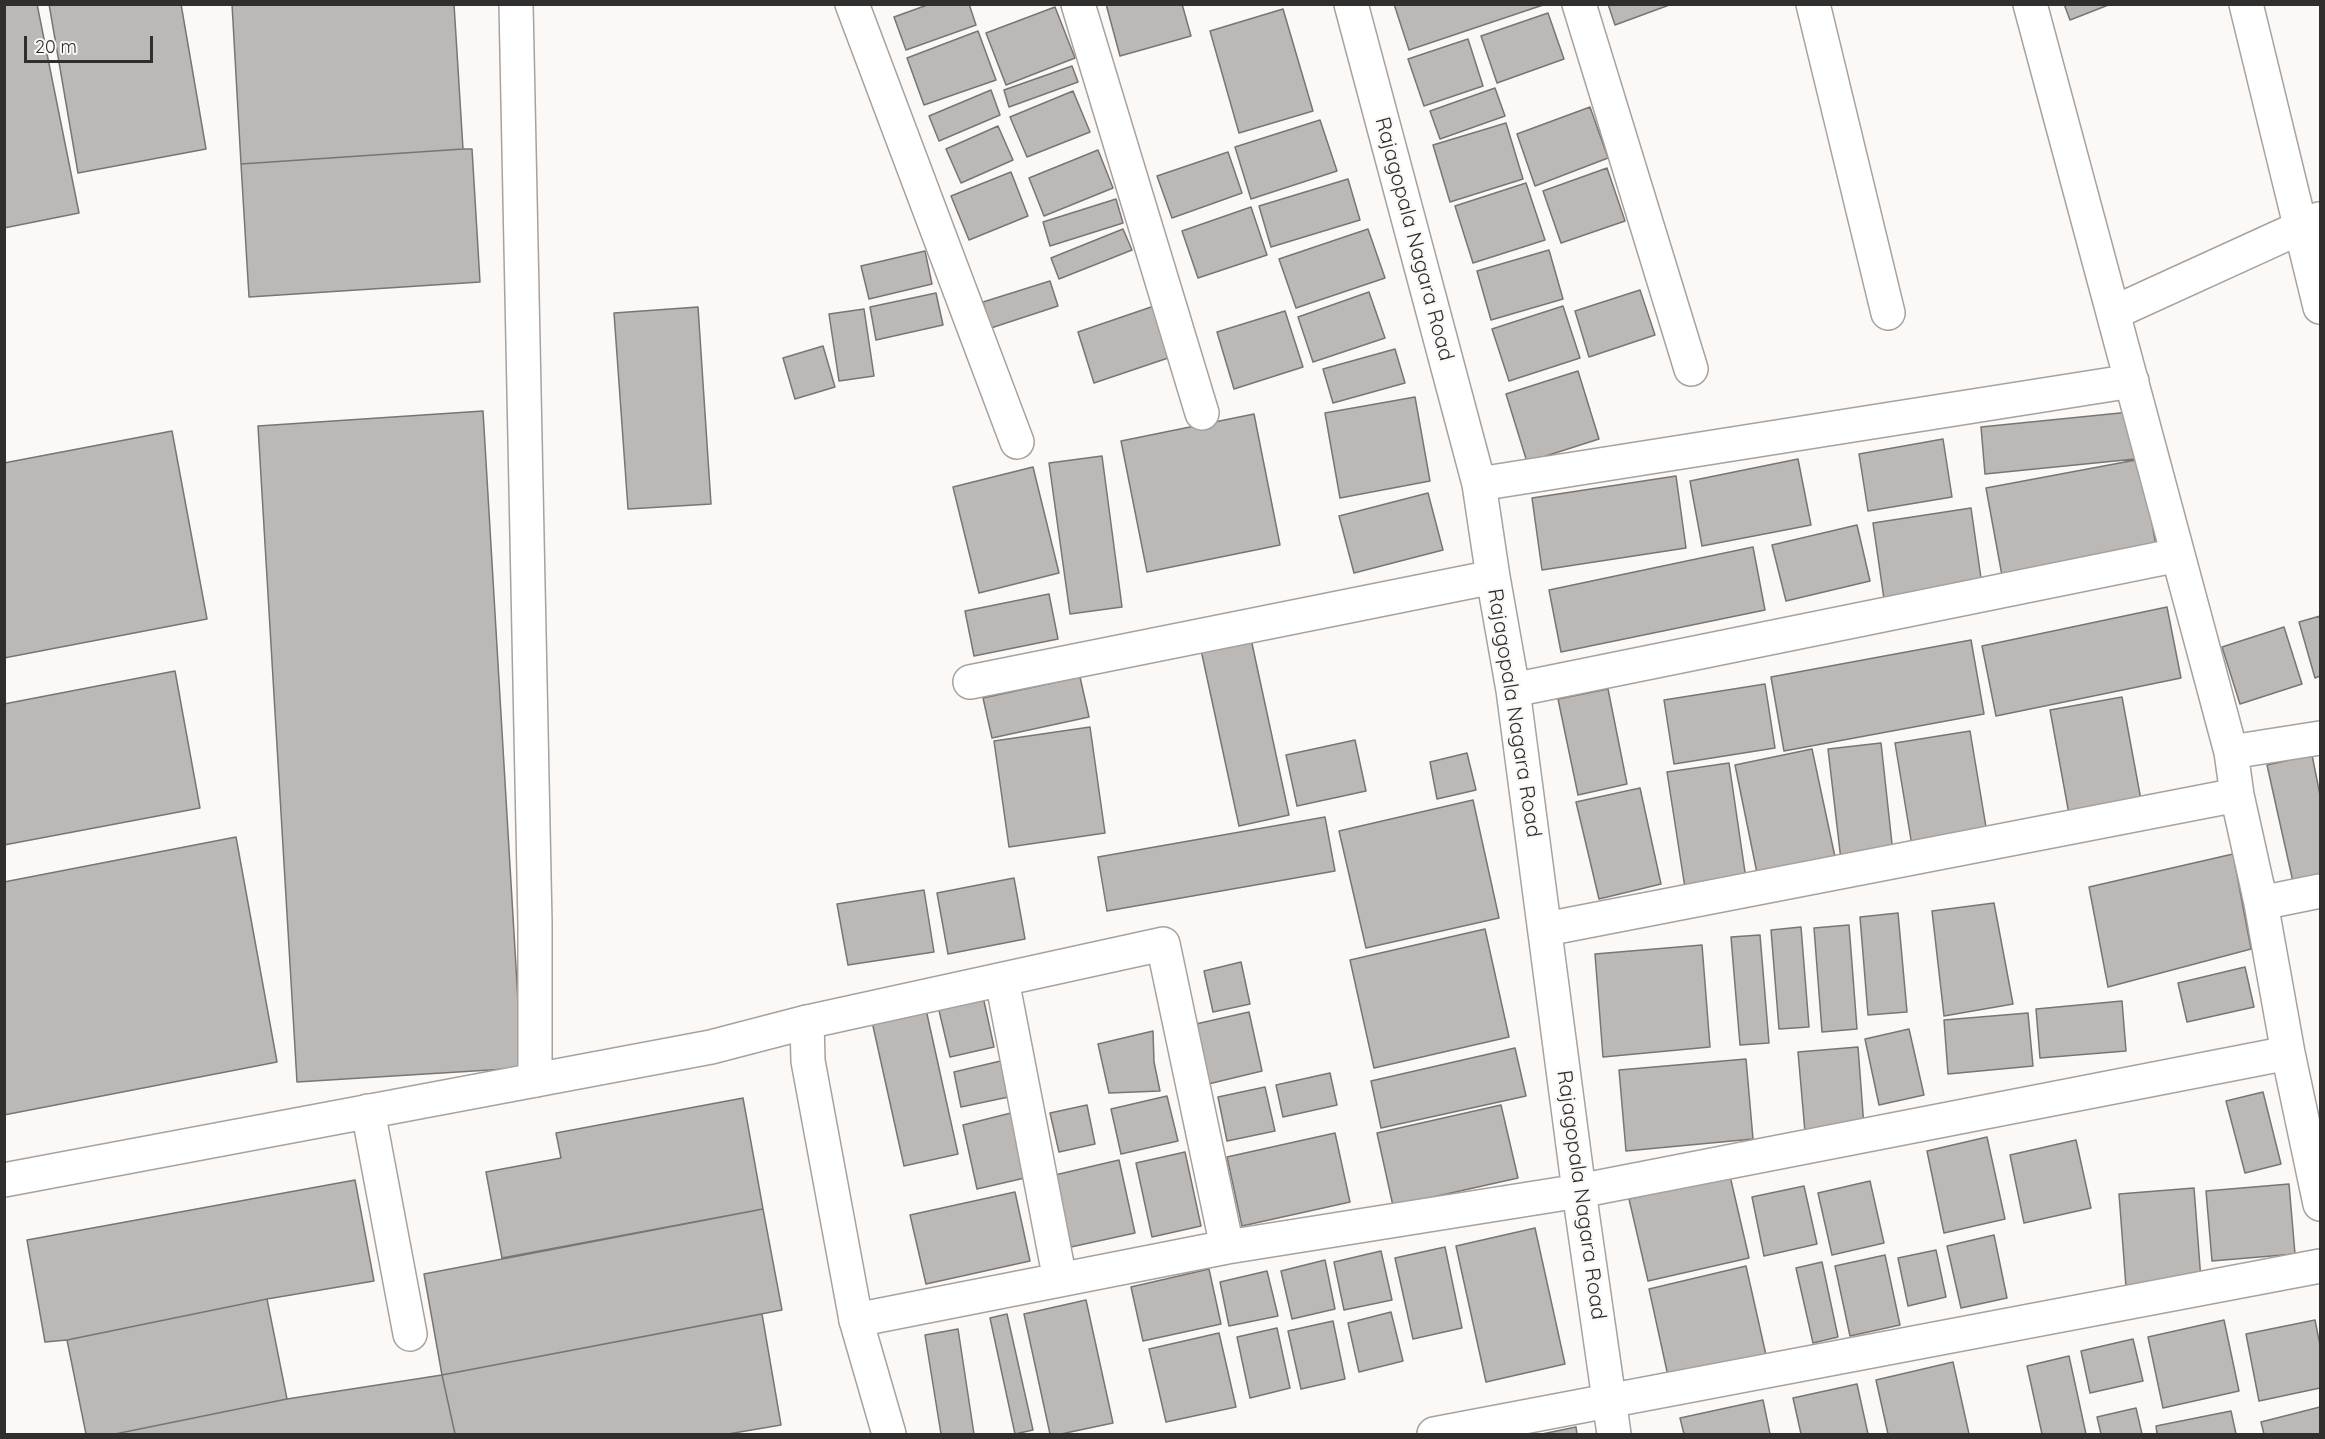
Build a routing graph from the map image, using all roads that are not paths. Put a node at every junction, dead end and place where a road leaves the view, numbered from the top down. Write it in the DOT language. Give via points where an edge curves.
graph roads {
  1 [pos="516,4"];
  2 [pos="852,4"];
  3 [pos="1077,4"];
  4 [pos="1351,4"];
  5 [pos="1579,4"];
  6 [pos="1812,4"];
  7 [pos="2030,4"];
  8 [pos="2247,4"];
  9 [pos="2310,223"];
  10 [pos="2320,307"];
  11 [pos="1888,313"];
  12 [pos="2113,313"];
  13 [pos="1691,369"];
  14 [pos="2132,381"];
  15 [pos="1202,413"];
  16 [pos="1017,442"];
  17 [pos="1479,484"];
  18 [pos="2178,555"];
  19 [pos="1493,577"];
  20 [pos="970,682"];
  21 [pos="1514,690"];
  22 [pos="2320,738"];
  23 [pos="2231,752"];
  24 [pos="2237,795"];
  25 [pos="2320,891"];
  26 [pos="2262,903"];
  27 [pos="1546,929"];
  28 [pos="1002,980"];
  29 [pos="807,1022"];
  30 [pos="2288,1053"];
  31 [pos="535,1080"];
  32 [pos="368,1111"];
  33 [pos="2314,1142"];
  34 [pos="4,1179"];
  35 [pos="1579,1191"];
  36 [pos="2320,1204"];
  37 [pos="1227,1247"];
  38 [pos="2320,1266"];
  39 [pos="1060,1280"];
  40 [pos="856,1320"];
  41 [pos="410,1334"];
  42 [pos="1609,1401"];
  43 [pos="889,1434"];
  44 [pos="1434,1434"];
  45 [pos="1614,1434"];
  1 -- 31 [label="street"];
  2 -- 16 [label="street"];
  3 -- 15 [label="street"];
  4 -- 17 [label="street, Rajagopala Nagara Road"];
  5 -- 13 [label="street"];
  6 -- 11 [label="street"];
  7 -- 12 [label="street"];
  8 -- 9 [label="street"];
  9 -- 10 [label="street"];
  9 -- 12 [label="street"];
  12 -- 14 [label="street"];
  14 -- 17 [label="street"];
  14 -- 18 [label="street"];
  17 -- 19 [label="street, Rajagopala Nagara Road"];
  18 -- 21 [label="street"];
  18 -- 23 [label="street"];
  19 -- 20 [label="street"];
  19 -- 21 [label="street, Rajagopala Nagara Road"];
  21 -- 27 [label="street, Rajagopala Nagara Road"];
  22 -- 23 [label="street"];
  23 -- 24 [label="street"];
  24 -- 26 [label="street"];
  24 -- 27 [label="street"];
  25 -- 26 [label="street"];
  26 -- 30 [label="street"];
  27 -- 35 [label="street, Rajagopala Nagara Road"];
  28 -- 29 [label="street"];
  28 -- 37 [label="street" via="1163,944"];
  28 -- 39 [label="street"];
  29 -- 31 [label="street" via="711,1047"];
  29 -- 40 [label="street" via="808,1061"];
  30 -- 33 [label="street"];
  30 -- 35 [label="street"];
  31 -- 32 [label="street"];
  32 -- 34 [label="street"];
  32 -- 41 [label="street"];
  33 -- 36 [label="street"];
  35 -- 37 [label="street"];
  35 -- 42 [label="street, Rajagopala Nagara Road"];
  37 -- 39 [label="street"];
  38 -- 42 [label="street"];
  39 -- 40 [label="street"];
  40 -- 43 [label="street"];
  42 -- 44 [label="street"];
  42 -- 45 [label="street, Rajagopala Nagara Road"];
}
